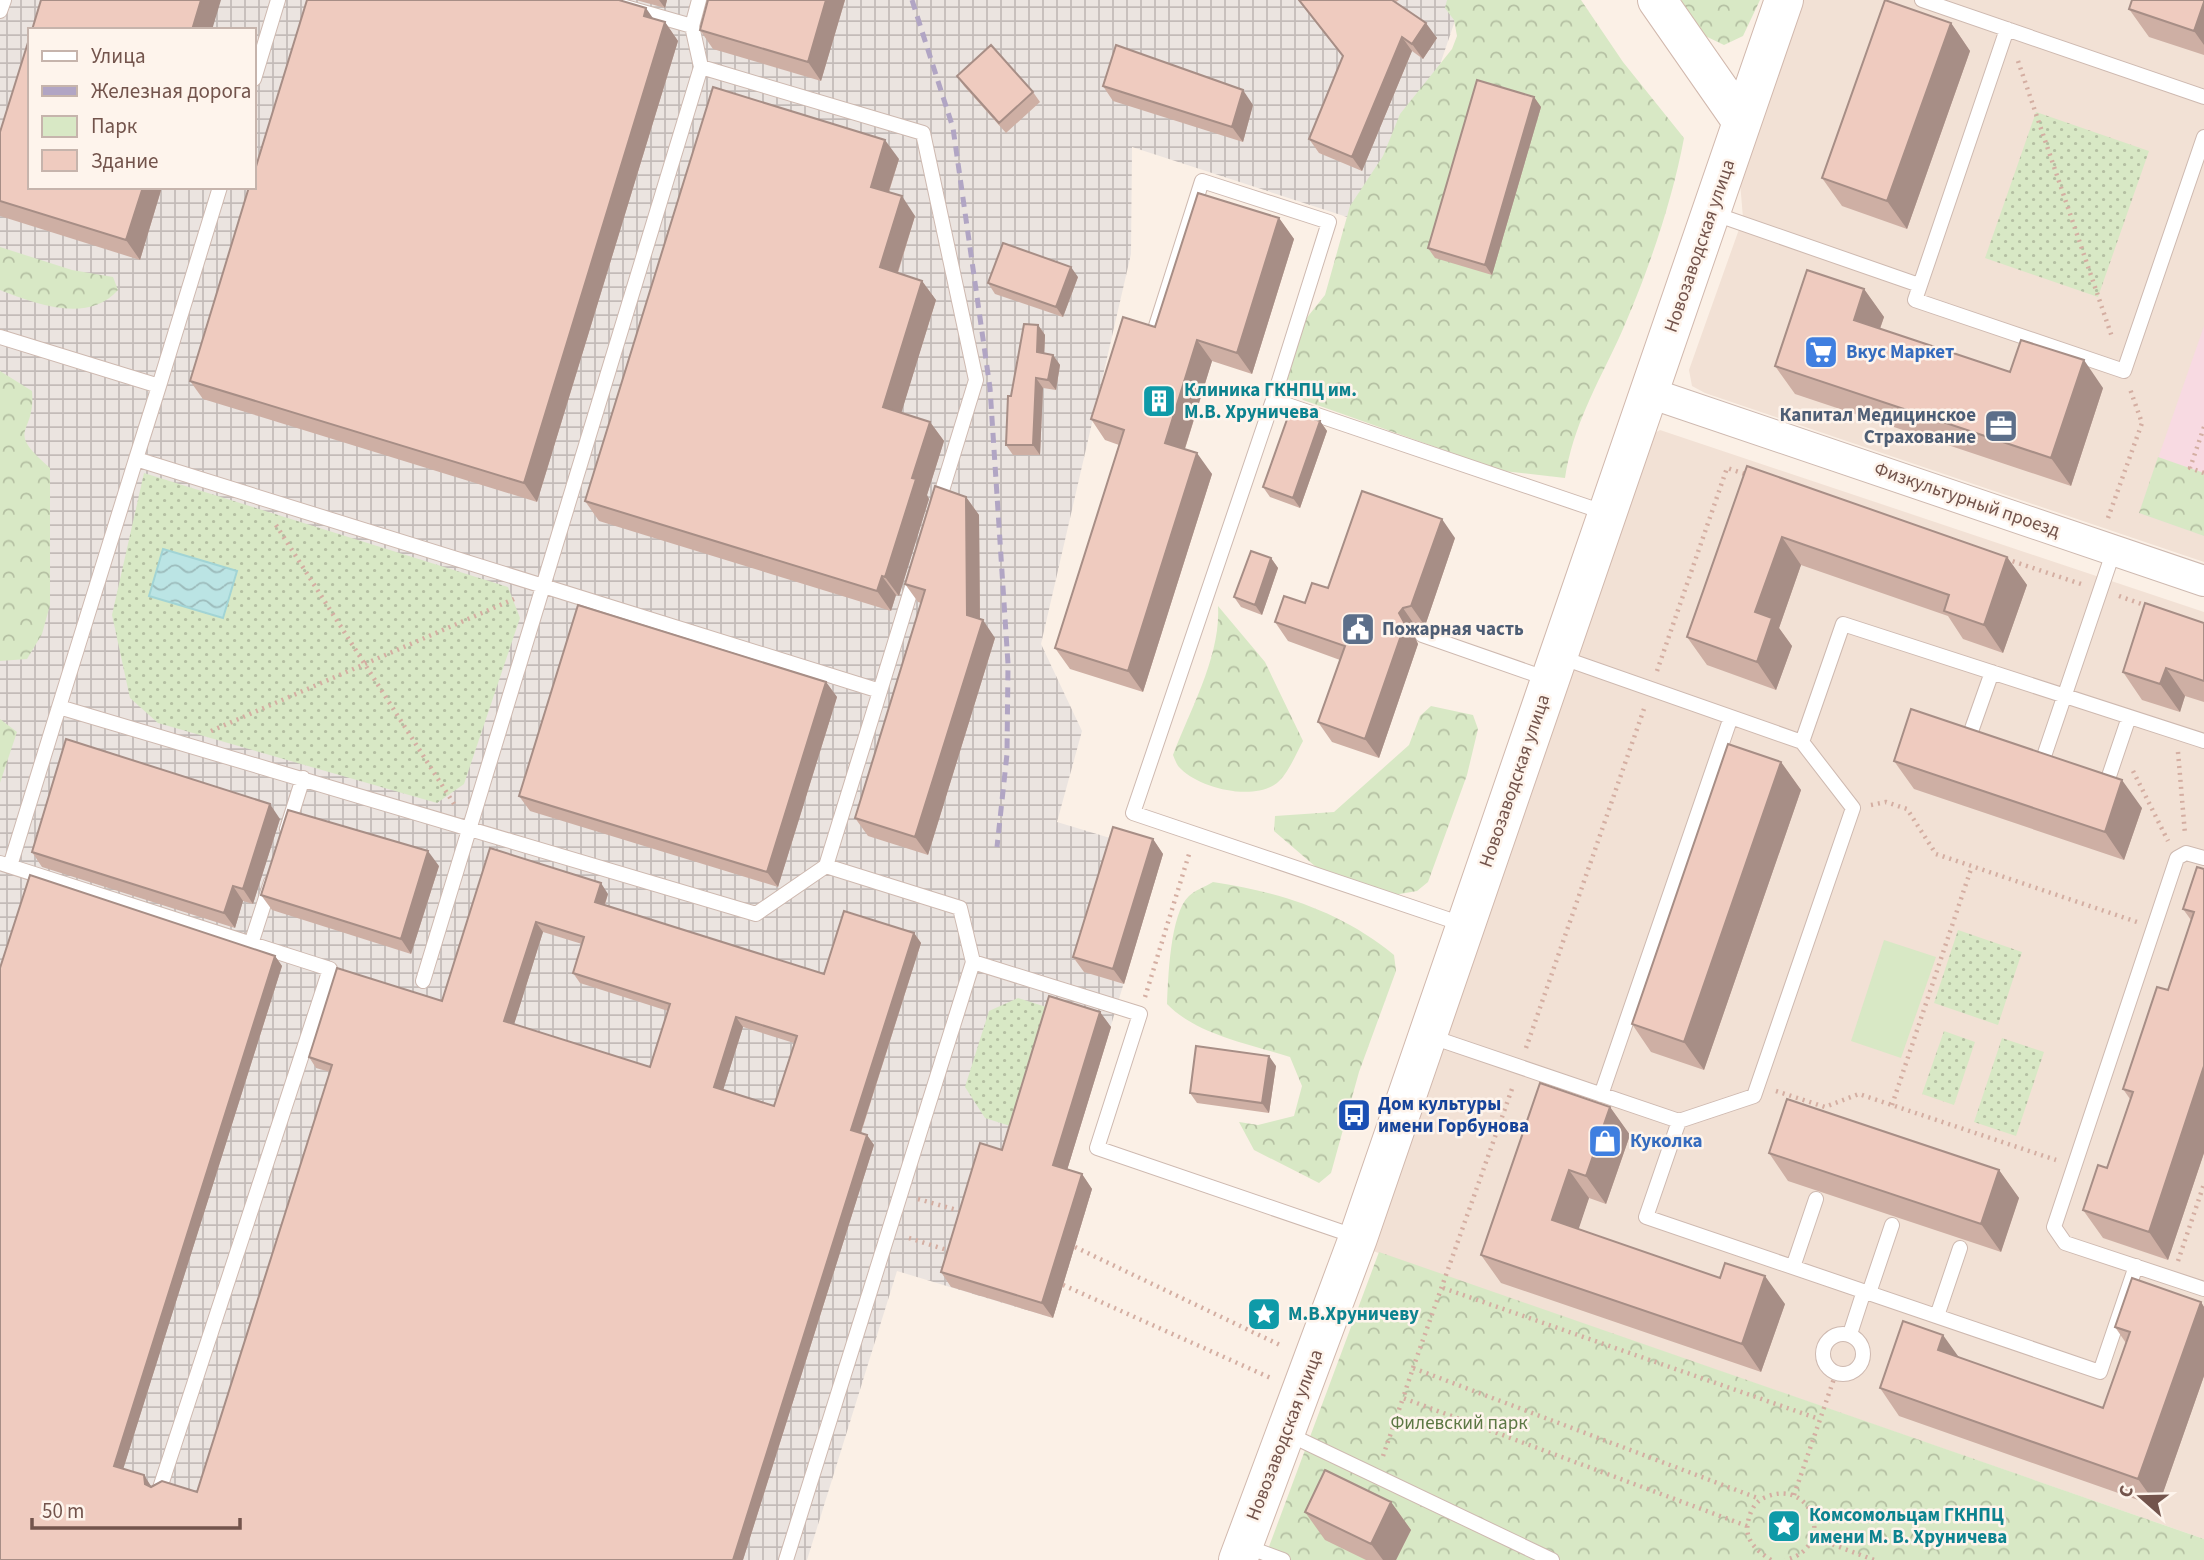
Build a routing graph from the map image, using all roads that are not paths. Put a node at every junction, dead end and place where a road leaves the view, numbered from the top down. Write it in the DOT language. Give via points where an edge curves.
graph roads {
  1 [pos="4,0"];
  2 [pos="278,0"];
  3 [pos="601,0"];
  4 [pos="699,0"];
  5 [pos="1657,0"];
  6 [pos="1784,0"];
  7 [pos="1923,0"];
  8 [pos="0,11"];
  9 [pos="692,26"];
  10 [pos="2007,29"];
  11 [pos="701,66"];
  12 [pos="256,72"];
  13 [pos="2204,97"];
  14 [pos="1742,122"];
  15 [pos="2204,137"];
  16 [pos="219,189"];
  17 [pos="1711,213"];
  18 [pos="1919,285"];
  19 [pos="1156,326"];
  20 [pos="0,337"];
  21 [pos="159,386"];
  22 [pos="1650,393"];
  23 [pos="1273,400"];
  24 [pos="136,459"];
  25 [pos="1608,513"];
  26 [pos="932,523"];
  27 [pos="2114,550"];
  28 [pos="920,562"];
  29 [pos="2204,581"];
  30 [pos="544,586"];
  31 [pos="1422,635"];
  32 [pos="1554,668"];
  33 [pos="1992,672"];
  34 [pos="880,691"];
  35 [pos="2064,696"];
  36 [pos="59,706"];
  37 [pos="1731,717"];
  38 [pos="2129,717"];
  39 [pos="1968,740"];
  40 [pos="2204,741"];
  41 [pos="1802,742"];
  42 [pos="2041,765"];
  43 [pos="303,778"];
  44 [pos="2106,785"];
  45 [pos="470,827"];
  46 [pos="283,842"];
  47 [pos="2204,859"];
  48 [pos="5,864"];
  49 [pos="826,866"];
  50 [pos="275,867"];
  51 [pos="1466,925"];
  52 [pos="251,944"];
  53 [pos="973,962"];
  54 [pos="423,981"];
  55 [pos="1428,1035"];
  56 [pos="1601,1094"];
  57 [pos="1679,1121"];
  58 [pos="1816,1199"];
  59 [pos="1892,1225"];
  60 [pos="1358,1238"];
  61 [pos="1960,1248"];
  62 [pos="2136,1266"];
  63 [pos="1793,1267"];
  64 [pos="2204,1289"];
  65 [pos="1866,1292"];
  66 [pos="1937,1317"];
  67 [pos="1850,1334"];
  68 [pos="1286,1433"];
  69 [pos="160,1489"];
  70 [pos="1240,1553"];
  71 [pos="786,1560"];
  72 [pos="1283,1560"];
  73 [pos="1552,1560"];
  1 -- 8 [label="lane"];
  2 -- 12 [label="lane"];
  3 -- 9 [label="lane"];
  4 -- 9 [label="lane"];
  5 -- 14 [label="street"];
  6 -- 14 [label="street, Новозаводская улица"];
  7 -- 10 [label="lane"];
  9 -- 11 [label="lane"];
  10 -- 13 [label="lane"];
  10 -- 18 [label="lane"];
  11 -- 26 [label="lane" via="923,133 976,380"];
  11 -- 30 [label="lane"];
  14 -- 17 [label="street, Новозаводская улица"];
  15 -- 18 [label="lane" via="2124,371 1914,300"];
  16 -- 21 [label="lane"];
  17 -- 18 [label="lane"];
  17 -- 22 [label="street, Новозаводская улица"];
  19 -- 23 [label="lane" via="1202,181 1329,222"];
  20 -- 21 [label="lane"];
  21 -- 24 [label="lane"];
  22 -- 25 [label="street, Новозаводская улица"];
  22 -- 27 [label="street, Физкультурный проезд"];
  23 -- 25 [label="lane"];
  23 -- 51 [label="lane" via="1133,813"];
  24 -- 30 [label="lane"];
  24 -- 36 [label="lane"];
  25 -- 32 [label="street, Новозаводская улица"];
  27 -- 29 [label="street, Физкультурный проезд"];
  27 -- 35 [label="lane"];
  28 -- 34 [label="lane"];
  30 -- 34 [label="lane"];
  30 -- 45 [label="lane"];
  31 -- 32 [label="lane"];
  32 -- 37 [label="lane"];
  32 -- 51 [label="street, Новозаводская улица"];
  33 -- 35 [label="lane"];
  33 -- 39 [label="lane"];
  33 -- 41 [label="lane" via="1843,624"];
  34 -- 49 [label="lane"];
  35 -- 38 [label="lane"];
  35 -- 42 [label="lane"];
  36 -- 43 [label="lane"];
  36 -- 48 [label="lane"];
  37 -- 41 [label="lane"];
  37 -- 56 [label="lane"];
  38 -- 40 [label="lane"];
  38 -- 44 [label="lane"];
  41 -- 57 [label="lane" via="1853,808 1754,1096"];
  43 -- 45 [label="lane"];
  43 -- 46 [label="lane"];
  45 -- 49 [label="lane" via="755,914"];
  45 -- 54 [label="lane"];
  47 -- 62 [label="lane" via="2181,855 2054,1227 2065,1243"];
  48 -- 52 [label="lane"];
  49 -- 53 [label="lane" via="960,908"];
  50 -- 52 [label="lane"];
  51 -- 55 [label="street, Новозаводская улица"];
  52 -- 69 [label="lane" via="330,969"];
  53 -- 60 [label="lane" via="1140,1014 1097,1147"];
  53 -- 71 [label="lane"];
  55 -- 56 [label="lane"];
  55 -- 60 [label="street, Новозаводская улица"];
  56 -- 57 [label="lane"];
  57 -- 63 [label="lane" via="1646,1217"];
  58 -- 63 [label="lane"];
  59 -- 65 [label="lane"];
  60 -- 68 [label="street, Новозаводская улица"];
  61 -- 66 [label="lane"];
  62 -- 64 [label="lane"];
  62 -- 66 [label="lane" via="2100,1372"];
  63 -- 65 [label="lane"];
  65 -- 66 [label="lane"];
  65 -- 67 [label="lane"];
  67 -- 67 [label="lane" via="1858,1339 1863,1356 1854,1371 1836,1373 1823,1361 1822,1351 1832,1336"];
  68 -- 70 [label="street, Новозаводская улица"];
  68 -- 73 [label="lane"];
  70 -- 72 [label="lane"];
}
